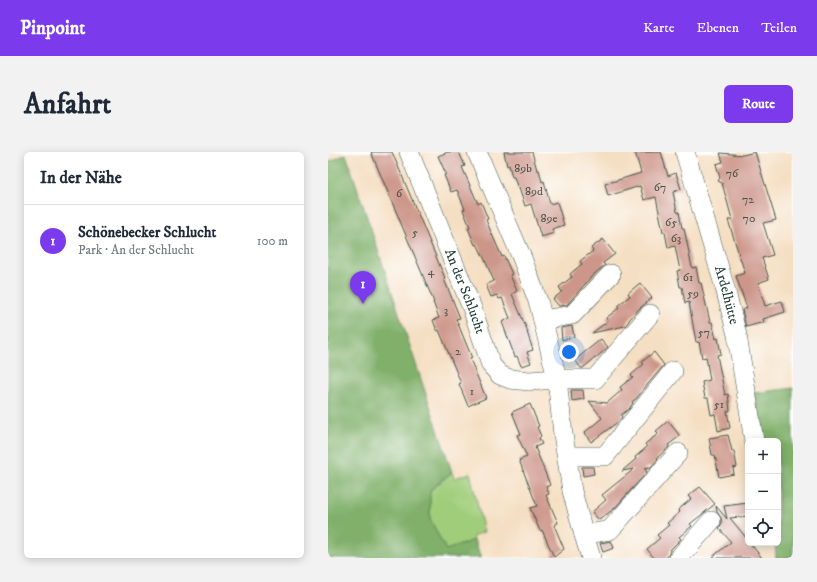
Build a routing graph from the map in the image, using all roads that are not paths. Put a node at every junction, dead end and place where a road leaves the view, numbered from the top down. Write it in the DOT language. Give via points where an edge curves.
graph roads {
  1 [pos="409,152"];
  2 [pos="477,152"];
  3 [pos="685,152"];
  4 [pos="611,274"];
  5 [pos="650,314"];
  6 [pos="543,320"];
  7 [pos="673,371"];
  8 [pos="557,379"];
  9 [pos="754,438"];
  10 [pos="678,453"];
  11 [pos="567,456"];
  12 [pos="711,521"];
  13 [pos="584,535"];
  14 [pos="592,558"];
  15 [pos="679,558"];
  1 -- 8 [label="street, An der Schlucht" via="469,301 491,365 500,375 510,379"];
  2 -- 6 [label="street" via="522,258"];
  3 -- 9 [label="street, Ardelhütte" via="737,335"];
  4 -- 6 [label="street" via="572,315"];
  5 -- 8 [label="street, An der Schlucht" via="595,379"];
  6 -- 8 [label="street"];
  7 -- 11 [label="street" via="605,456"];
  8 -- 11 [label="street"];
  10 -- 13 [label="street" via="610,530"];
  11 -- 13 [label="street" via="572,491"];
  12 -- 15 [label="street"];
  13 -- 14 [label="street"];
}
